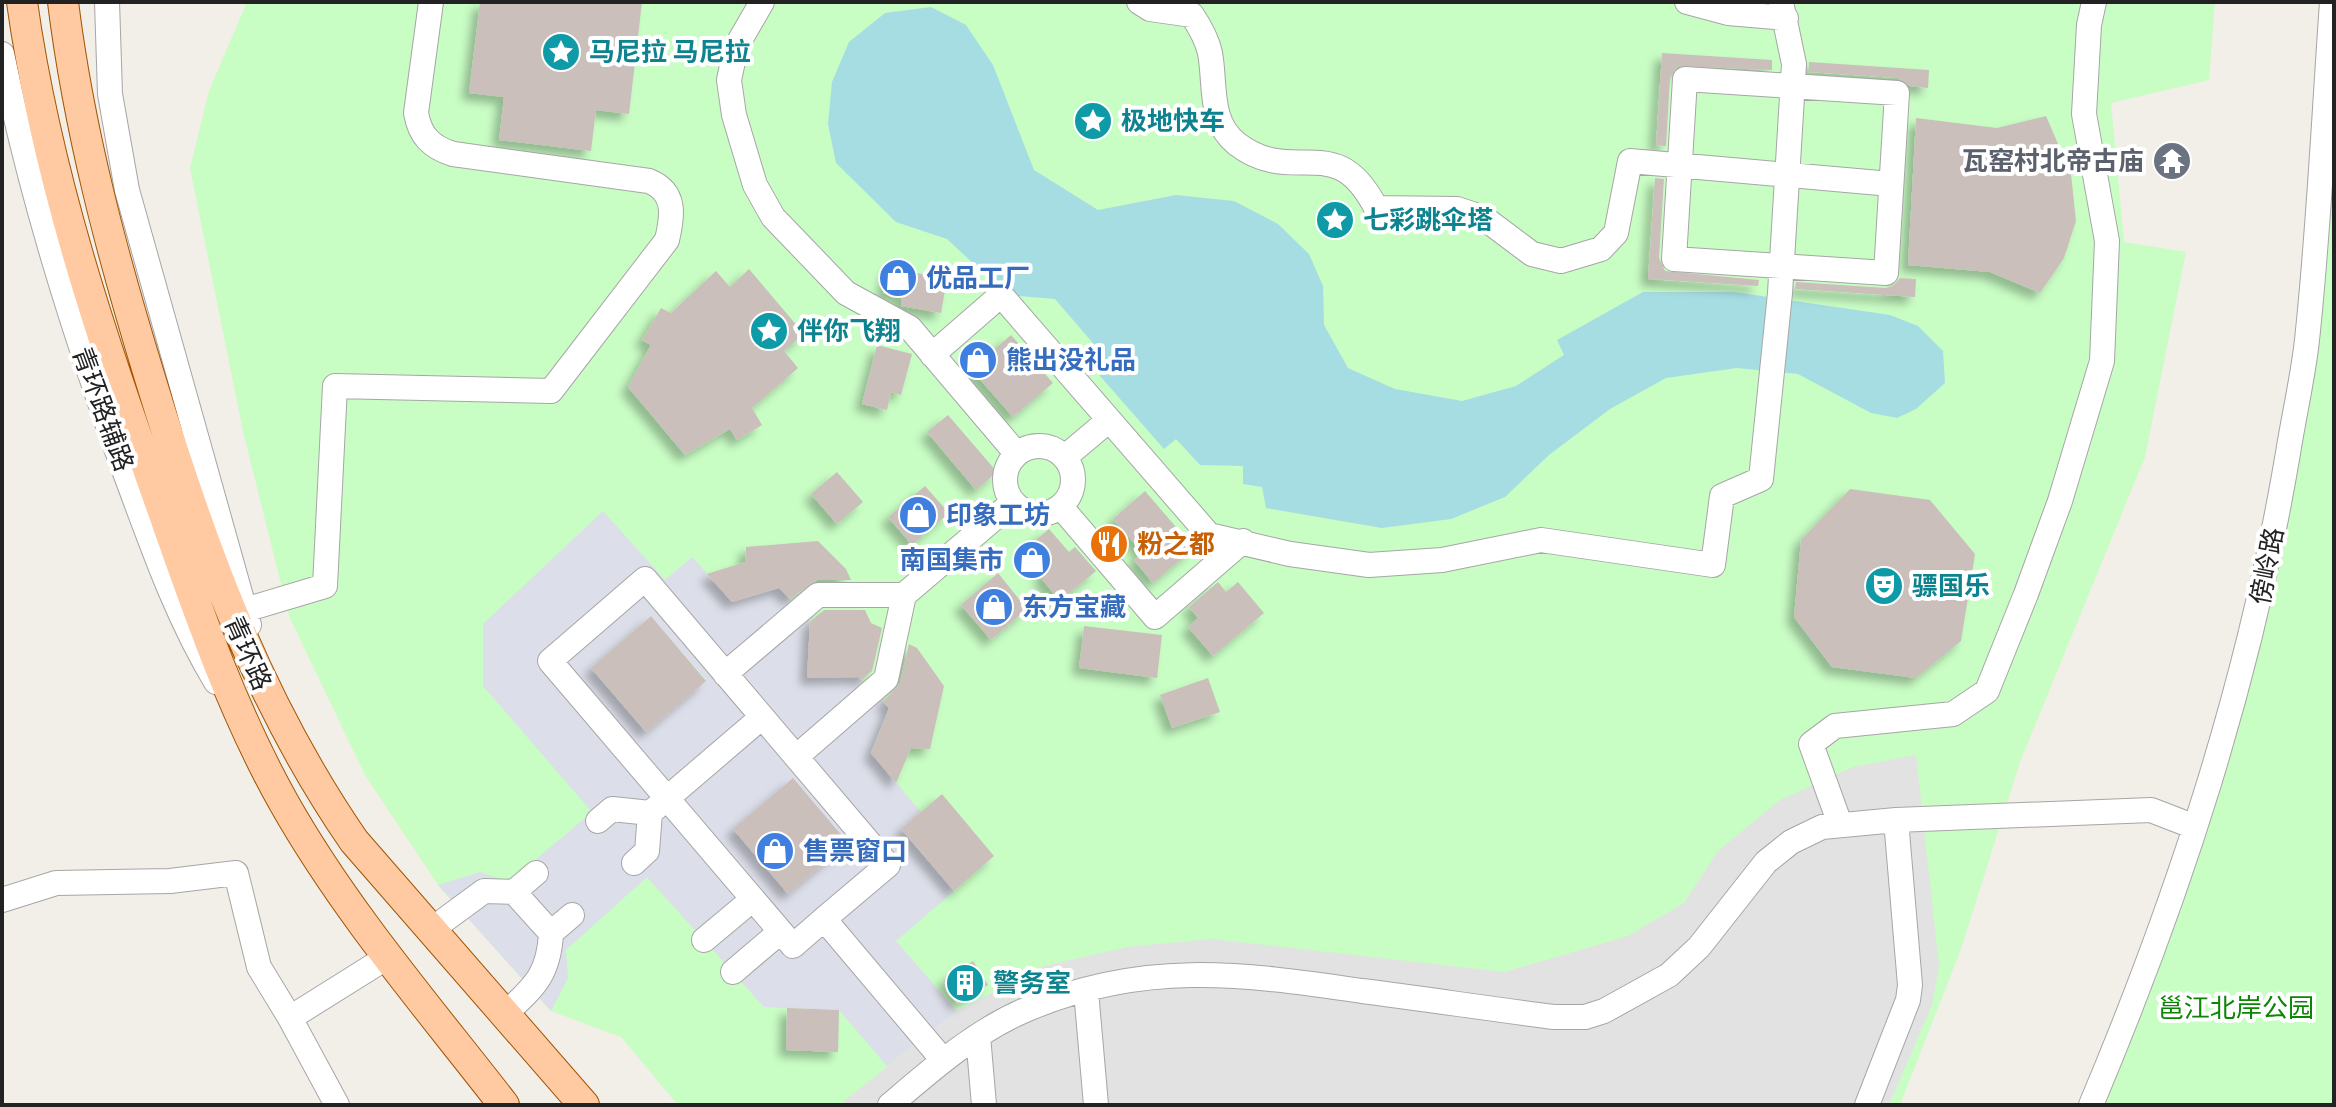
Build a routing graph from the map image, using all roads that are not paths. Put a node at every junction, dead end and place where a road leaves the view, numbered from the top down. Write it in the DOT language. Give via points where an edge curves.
graph roads {
  1 [pos="22,2"];
  2 [pos="63,2"];
  3 [pos="83,2"];
  4 [pos="107,2"];
  5 [pos="431,2"];
  6 [pos="762,2"];
  7 [pos="1139,2"];
  8 [pos="1687,2"];
  9 [pos="2094,2"];
  10 [pos="2332,2"];
  11 [pos="1784,10"];
  12 [pos="2,54"];
  13 [pos="1793,87"];
  14 [pos="78,113"];
  15 [pos="1680,165"];
  16 [pos="1787,174"];
  17 [pos="1891,184"];
  18 [pos="1781,266"];
  19 [pos="932,355"];
  20 [pos="1109,420"];
  21 [pos="1016,453"];
  22 [pos="1065,457"];
  23 [pos="1012,503"];
  24 [pos="1061,507"];
  25 [pos="1243,541"];
  26 [pos="904,595"];
  27 [pos="248,609"];
  28 [pos="254,667"];
  29 [pos="725,674"];
  30 [pos="762,717"];
  31 [pos="254,745"];
  32 [pos="796,757"];
  33 [pos="659,806"];
  34 [pos="1896,820"];
  35 [pos="598,821"];
  36 [pos="1840,824"];
  37 [pos="2195,827"];
  38 [pos="634,863"];
  39 [pos="536,873"];
  40 [pos="514,892"];
  41 [pos="753,899"];
  42 [pos="2,900"];
  43 [pos="572,915"];
  44 [pos="824,919"];
  45 [pos="431,930"];
  46 [pos="780,932"];
  47 [pos="551,933"];
  48 [pos="704,940"];
  49 [pos="389,956"];
  50 [pos="733,972"];
  51 [pos="1086,991"];
  52 [pos="505,1014"];
  53 [pos="290,1018"];
  54 [pos="978,1036"];
  55 [pos="943,1060"];
  56 [pos="337,1105"];
  57 [pos="504,1105"];
  58 [pos="584,1105"];
  59 [pos="890,1105"];
  60 [pos="984,1105"];
  61 [pos="1096,1105"];
  62 [pos="1867,1105"];
  63 [pos="2091,1105"];
  1 -- 31 [label="main road, 青环路" via="42,110 83,274 183,568"];
  2 -- 14 [label="main road"];
  3 -- 14 [label="main road" via="86,26"];
  4 -- 27 [label="street" via="110,94 127,190"];
  5 -- 27 [label="street" via="416,113 426,139 453,154 661,186 673,212 667,240 551,391 335,386 325,586"];
  6 -- 19 [label="street" via="736,47 729,80 755,185 773,217 846,293 910,328"];
  7 -- 15 [label="street" via="1150,9 1192,15 1210,53 1214,103 1223,128 1237,144 1268,160 1296,165 1333,162 1364,185 1376,208 1457,209 1484,218 1532,254 1561,261 1601,249 1616,233 1630,161"];
  8 -- 11 [label="street" via="1728,13"];
  9 -- 36 [label="street" via="2084,114 2107,241 2102,361 2060,501 1987,691 1953,714 1835,726 1811,744"];
  10 -- 37 [label="street, 傍岭路" via="2307,341 2262,599"];
  11 -- 13 [label="street"];
  12 -- 31 [label="street, 青环路辅路" via="39,215 104,413 194,647"];
  13 -- 15 [label="street" via="1685,79"];
  13 -- 16 [label="street"];
  13 -- 17 [label="street" via="1897,93"];
  14 -- 28 [label="main road, 青环路" via="172,450"];
  15 -- 16 [label="street"];
  15 -- 18 [label="street" via="1674,259"];
  16 -- 17 [label="street"];
  16 -- 18 [label="street"];
  17 -- 18 [label="street" via="1886,273"];
  18 -- 25 [label="street" via="1761,479 1722,496 1713,565 1541,540 1442,560 1369,565"];
  19 -- 20 [label="street" via="1001,295"];
  19 -- 21 [label="street"];
  20 -- 22 [label="street"];
  20 -- 25 [label="street" via="1209,535"];
  21 -- 22 [label="street" via="1032,446 1050,447"];
  21 -- 23 [label="street" via="1006,468 1004,486"];
  22 -- 24 [label="street" via="1073,474 1071,492"];
  23 -- 24 [label="street" via="1027,513 1045,514"];
  23 -- 26 [label="street"];
  24 -- 25 [label="street" via="1155,617"];
  26 -- 29 [label="street" via="818,595"];
  26 -- 32 [label="street" via="886,679"];
  27 -- 28 [label="street"];
  28 -- 45 [label="main road, 青环路" via="323,796 354,841"];
  29 -- 30 [label="street"];
  29 -- 33 [label="street" via="645,579 550,661"];
  30 -- 32 [label="street"];
  30 -- 33 [label="street"];
  31 -- 49 [label="main road, 青环路" via="321,864"];
  32 -- 44 [label="street" via="888,865"];
  33 -- 35 [label="street" via="612,809"];
  33 -- 38 [label="street" via="647,851"];
  33 -- 41 [label="street"];
  34 -- 36 [label="street"];
  34 -- 37 [label="street" via="2151,810"];
  34 -- 62 [label="street" via="1910,985"];
  36 -- 51 [label="street" via="1791,842 1766,862 1699,947 1669,975 1585,1017 1249,974 1157,976"];
  37 -- 63 [label="street, 傍岭路" via="2136,999"];
  39 -- 40 [label="street"];
  40 -- 45 [label="street" via="484,891"];
  40 -- 47 [label="street"];
  41 -- 46 [label="street"];
  41 -- 48 [label="street"];
  42 -- 53 [label="street" via="56,883 170,881 236,873 259,967"];
  43 -- 47 [label="street"];
  44 -- 46 [label="street" via="793,946"];
  44 -- 55 [label="street"];
  45 -- 52 [label="main road, 青环路"];
  46 -- 50 [label="street"];
  47 -- 52 [label="street" via="549,963 531,990"];
  49 -- 53 [label="street"];
  49 -- 57 [label="main road, 青环路"];
  51 -- 54 [label="street" via="1021,1012"];
  51 -- 61 [label="street"];
  52 -- 58 [label="main road, 青环路"];
  53 -- 56 [label="street"];
  54 -- 55 [label="street"];
  54 -- 60 [label="street"];
  55 -- 59 [label="street"];
}
